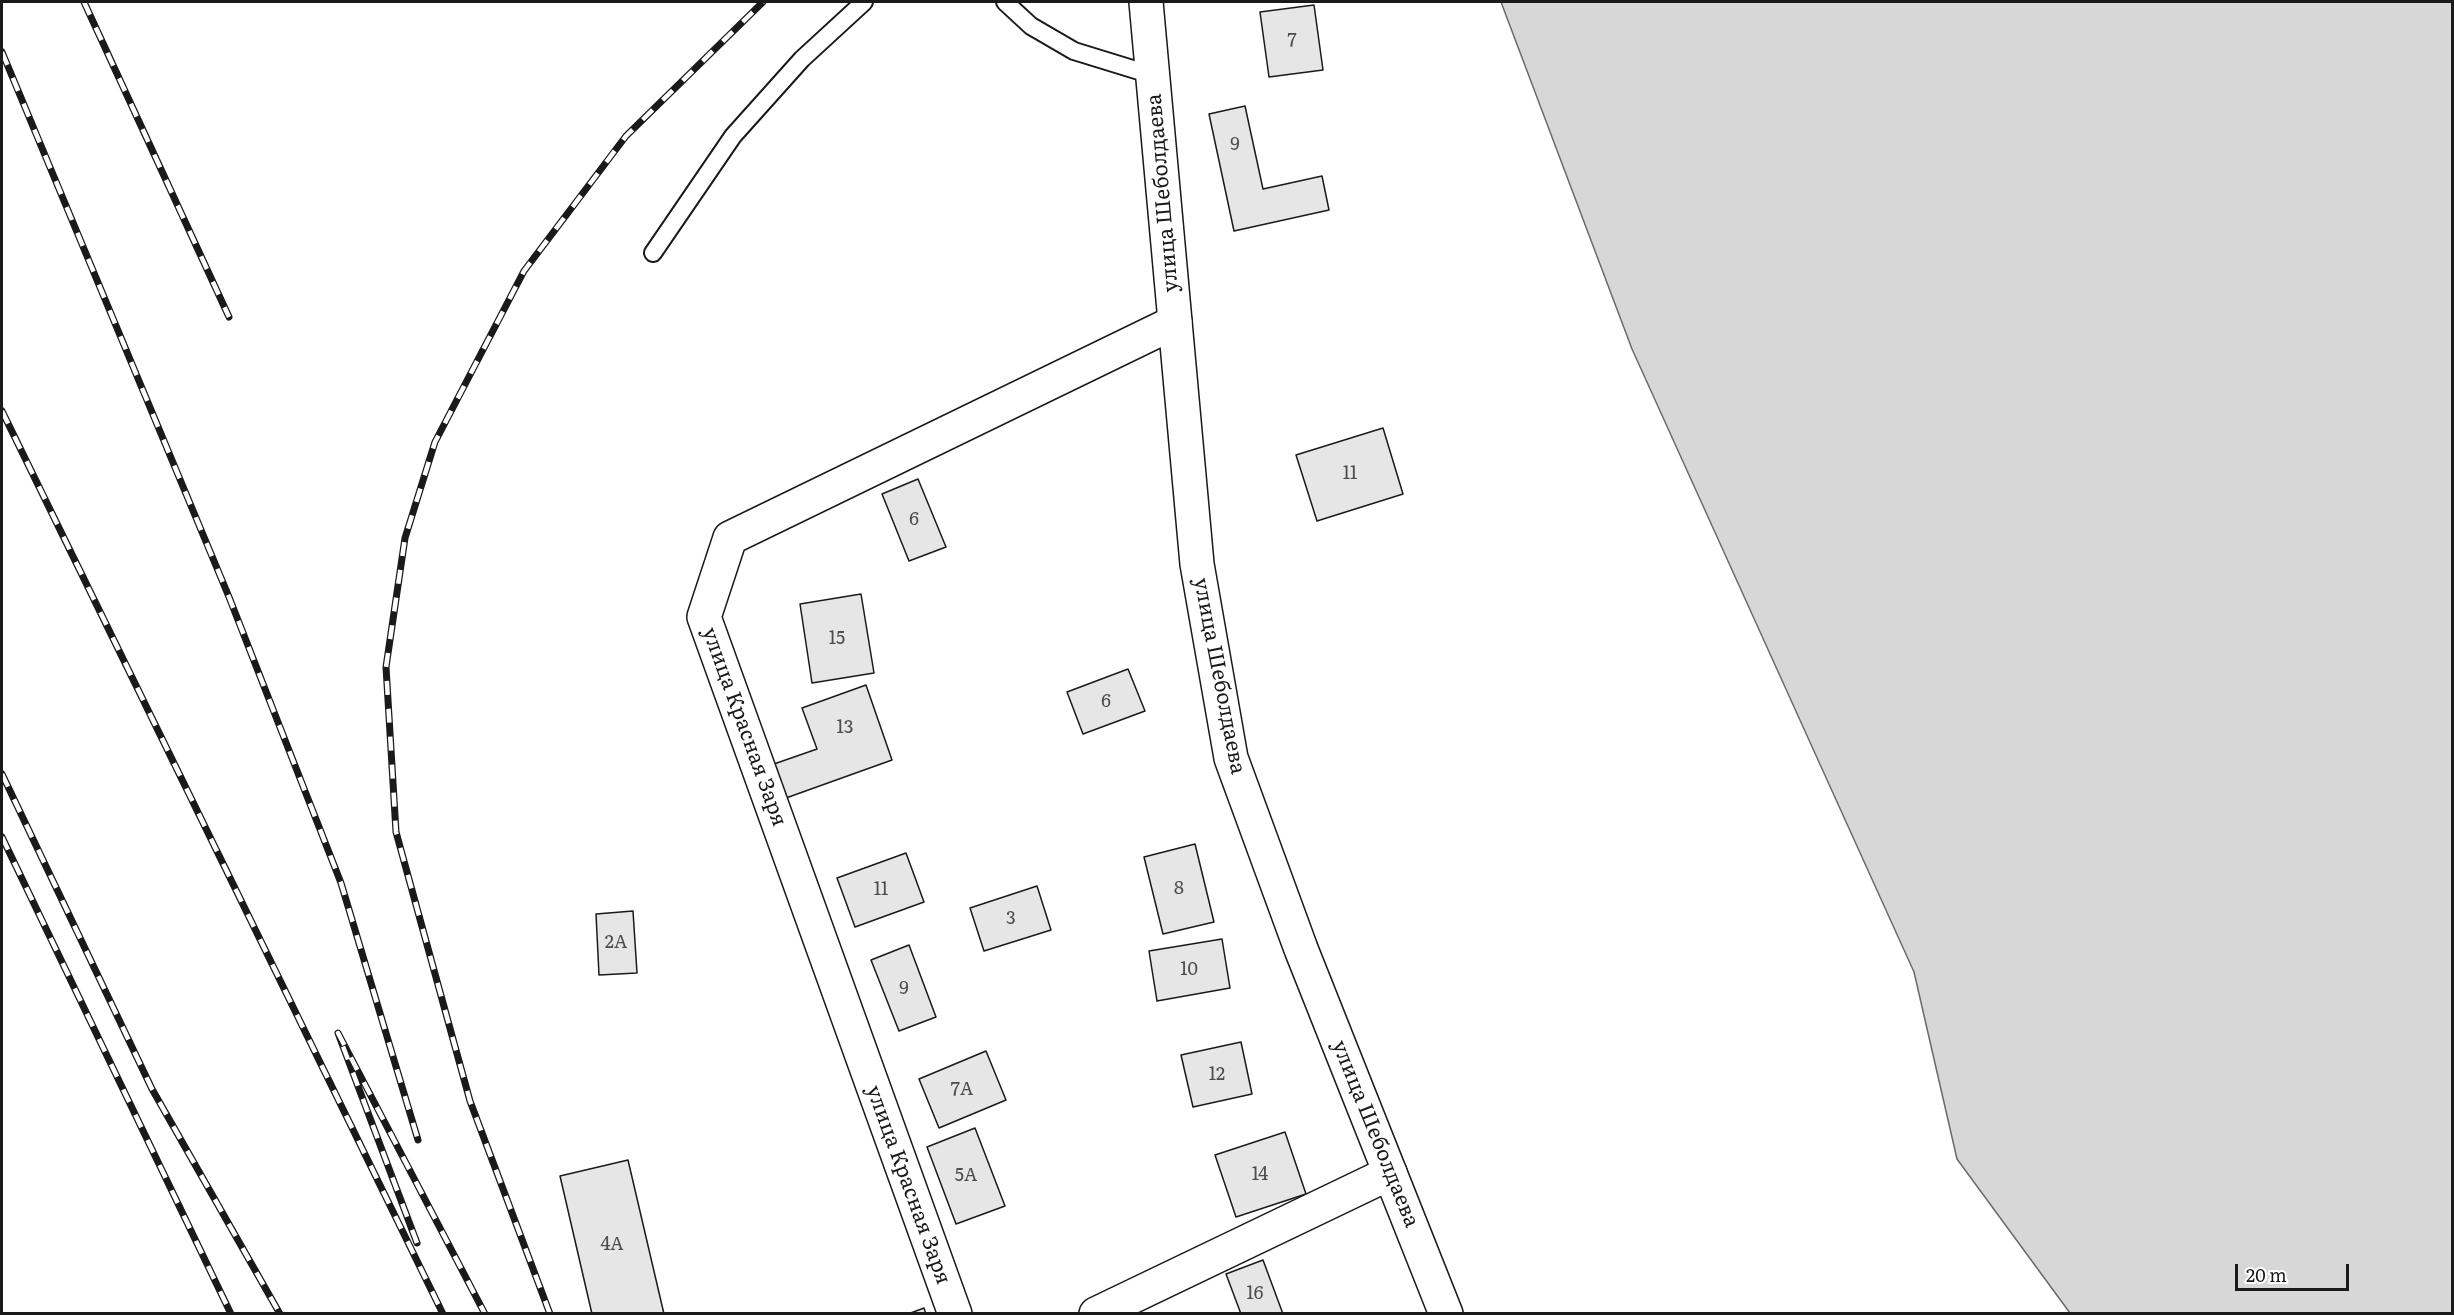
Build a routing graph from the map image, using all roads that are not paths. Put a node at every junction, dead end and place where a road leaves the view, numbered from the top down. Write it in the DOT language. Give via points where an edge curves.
graph roads {
  1 [pos="864,2"];
  2 [pos="1005,2"];
  3 [pos="1146,2"];
  4 [pos="1152,75"];
  5 [pos="653,253"];
  6 [pos="1175,322"];
  7 [pos="1390,1173"];
  8 [pos="955,1314"];
  9 [pos="1096,1314"];
  10 [pos="1446,1314"];
  1 -- 5 [label="lane" via="802,60 733,136"];
  2 -- 4 [label="lane" via="1030,26 1074,51"];
  3 -- 4 [label="street, улица Шеболдаева"];
  4 -- 6 [label="street, улица Шеболдаева"];
  6 -- 7 [label="street, улица Шеболдаева" via="1197,564 1231,758"];
  6 -- 8 [label="street, улица Красная Заря" via="730,538 704,617"];
  7 -- 9 [label="street"];
  7 -- 10 [label="street, улица Шеболдаева"];
}
